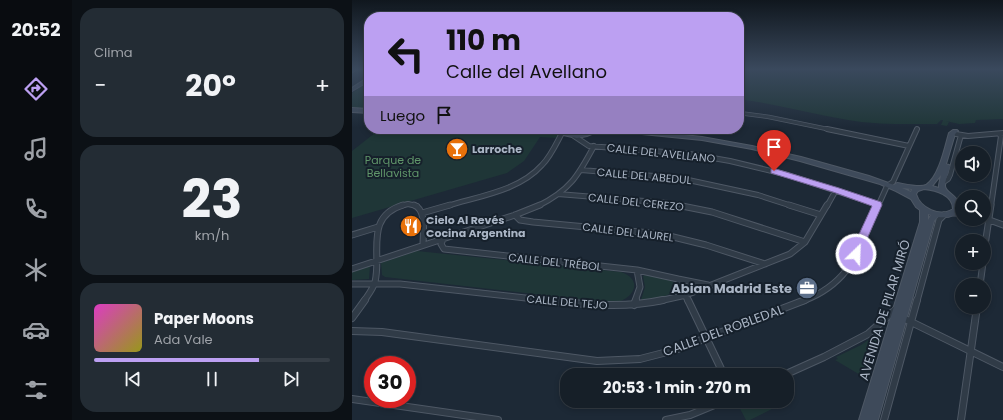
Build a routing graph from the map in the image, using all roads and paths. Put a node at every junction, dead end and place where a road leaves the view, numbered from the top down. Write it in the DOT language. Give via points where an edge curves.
graph roads {
  1 [pos="352,111"];
  2 [pos="364,112"];
  3 [pos="744,114"];
  4 [pos="917,129"];
  5 [pos="561,134"];
  6 [pos="566,134"];
  7 [pos="668,134"];
  8 [pos="700,134"];
  9 [pos="1001,134"];
  10 [pos="586,135"];
  11 [pos="959,135"];
  12 [pos="574,136"];
  13 [pos="583,144"];
  14 [pos="594,146"];
  15 [pos="909,146"];
  16 [pos="581,170"];
  17 [pos="890,184"];
  18 [pos="927,187"];
  19 [pos="919,188"];
  20 [pos="836,190"];
  21 [pos="991,191"];
  22 [pos="944,192"];
  23 [pos="558,194"];
  24 [pos="913,197"];
  25 [pos="955,200"];
  26 [pos="878,205"];
  27 [pos="922,207"];
  28 [pos="422,213"];
  29 [pos="955,213"];
  30 [pos="515,215"];
  31 [pos="821,215"];
  32 [pos="941,215"];
  33 [pos="991,221"];
  34 [pos="1003,225"];
  35 [pos="378,227"];
  36 [pos="352,235"];
  37 [pos="443,239"];
  38 [pos="805,242"];
  39 [pos="423,245"];
  40 [pos="376,260"];
  41 [pos="765,264"];
  42 [pos="352,269"];
  43 [pos="637,270"];
  44 [pos="678,279"];
  45 [pos="375,283"];
  46 [pos="352,284"];
  47 [pos="708,285"];
  48 [pos="686,295"];
  49 [pos="899,304"];
  50 [pos="634,305"];
  51 [pos="976,314"];
  52 [pos="352,318"];
  53 [pos="907,320"];
  54 [pos="352,331"];
  55 [pos="707,339"];
  56 [pos="971,351"];
  57 [pos="1003,367"];
  58 [pos="721,368"];
  59 [pos="794,371"];
  60 [pos="352,399"];
  61 [pos="707,408"];
  62 [pos="498,420"];
  63 [pos="666,420"];
  64 [pos="864,420"];
  65 [pos="873,420"];
  66 [pos="884,420"];
  67 [pos="961,420"];
  1 -- 2 [label="street"];
  3 -- 15 [label="street"];
  4 -- 15 [label="street, CALLE DEL ROBLEDAL"];
  5 -- 28 [label="street" via="547,160 528,178 507,188"];
  6 -- 12 [label="street"];
  7 -- 17 [label="street" via="714,139 790,156"];
  8 -- 17 [label="street" via="818,160"];
  9 -- 11 [label="street"];
  9 -- 21 [label="street"];
  10 -- 12 [label="street"];
  10 -- 13 [label="street"];
  11 -- 18 [label="street" via="952,131 940,173"];
  11 -- 22 [label="street" via="942,183"];
  12 -- 13 [label="street"];
  13 -- 14 [label="street, CALLE DEL AVELLANO"];
  14 -- 16 [label="street"];
  14 -- 20 [label="street, CALLE DEL AVELLANO" via="690,154 730,161"];
  15 -- 17 [label="street, CALLE DEL ROBLEDAL"];
  16 -- 23 [label="street"];
  16 -- 31 [label="street, CALLE DEL ABEDUL" via="679,178 758,195"];
  17 -- 19 [label="street"];
  17 -- 24 [label="street"];
  17 -- 26 [label="street, CALLE DEL ROBLEDAL"];
  18 -- 19 [label="street"];
  18 -- 22 [label="street"];
  19 -- 24 [label="street"];
  20 -- 26 [label="street, CALLE DEL AVELLANO"];
  20 -- 31 [label="street, CALLE DEL TEJO"];
  22 -- 25 [label="street"];
  23 -- 30 [label="street"];
  23 -- 38 [label="street, CALLE DEL CEREZO" via="669,203 712,212"];
  24 -- 27 [label="street"];
  26 -- 55 [label="street, CALLE DEL ROBLEDAL" via="851,265 829,288"];
  27 -- 32 [label="street"];
  27 -- 49 [label="street, AVENIDA DE PILAR MIRÓ" via="924,222"];
  28 -- 35 [label="street" via="416,205 396,207 381,218"];
  28 -- 39 [label="street"];
  29 -- 32 [label="street"];
  30 -- 37 [label="street"];
  30 -- 41 [label="street, CALLE DEL LAUREL" via="520,220 533,222 662,234 718,248"];
  31 -- 38 [label="street, CALLE DEL TEJO"];
  32 -- 53 [label="street, AVENIDA DE PILAR MIRÓ" via="930,225"];
  33 -- 34 [label="street"];
  35 -- 36 [label="street"];
  35 -- 40 [label="street"];
  37 -- 39 [label="street"];
  37 -- 43 [label="street, CALLE DEL TRÉBOL" via="441,244 444,249"];
  38 -- 41 [label="street, CALLE DEL TEJO" via="790,254"];
  39 -- 40 [label="street"];
  40 -- 42 [label="street"];
  40 -- 45 [label="street"];
  41 -- 47 [label="street, CALLE DEL TEJO"];
  43 -- 44 [label="street, CALLE DEL TRÉBOL"];
  43 -- 50 [label="street" via="640,287"];
  44 -- 47 [label="street, CALLE DEL TRÉBOL"];
  44 -- 48 [label="street"];
  45 -- 46 [label="street, CALLE DEL TEJO"];
  45 -- 50 [label="street, CALLE DEL TEJO" via="419,285 599,306"];
  45 -- 52 [label="street"];
  47 -- 48 [label="street, CALLE DEL TEJO"];
  48 -- 50 [label="street, CALLE DEL TEJO"];
  48 -- 55 [label="street"];
  49 -- 59 [label="street" via="868,334"];
  49 -- 64 [label="street, AVENIDA DE PILAR MIRÓ"];
  51 -- 56 [label="street"];
  53 -- 56 [label="street"];
  53 -- 65 [label="street, AVENIDA DE PILAR MIRÓ"];
  53 -- 66 [label="street, AVENIDA DE PILAR MIRÓ"];
  54 -- 55 [label="street, CALLE DEL ROBLEDAL" via="382,332 598,361 640,359"];
  55 -- 58 [label="street"];
  56 -- 57 [label="street"];
  56 -- 67 [label="street"];
  60 -- 62 [label="street"];
  61 -- 63 [label="street"];
}
